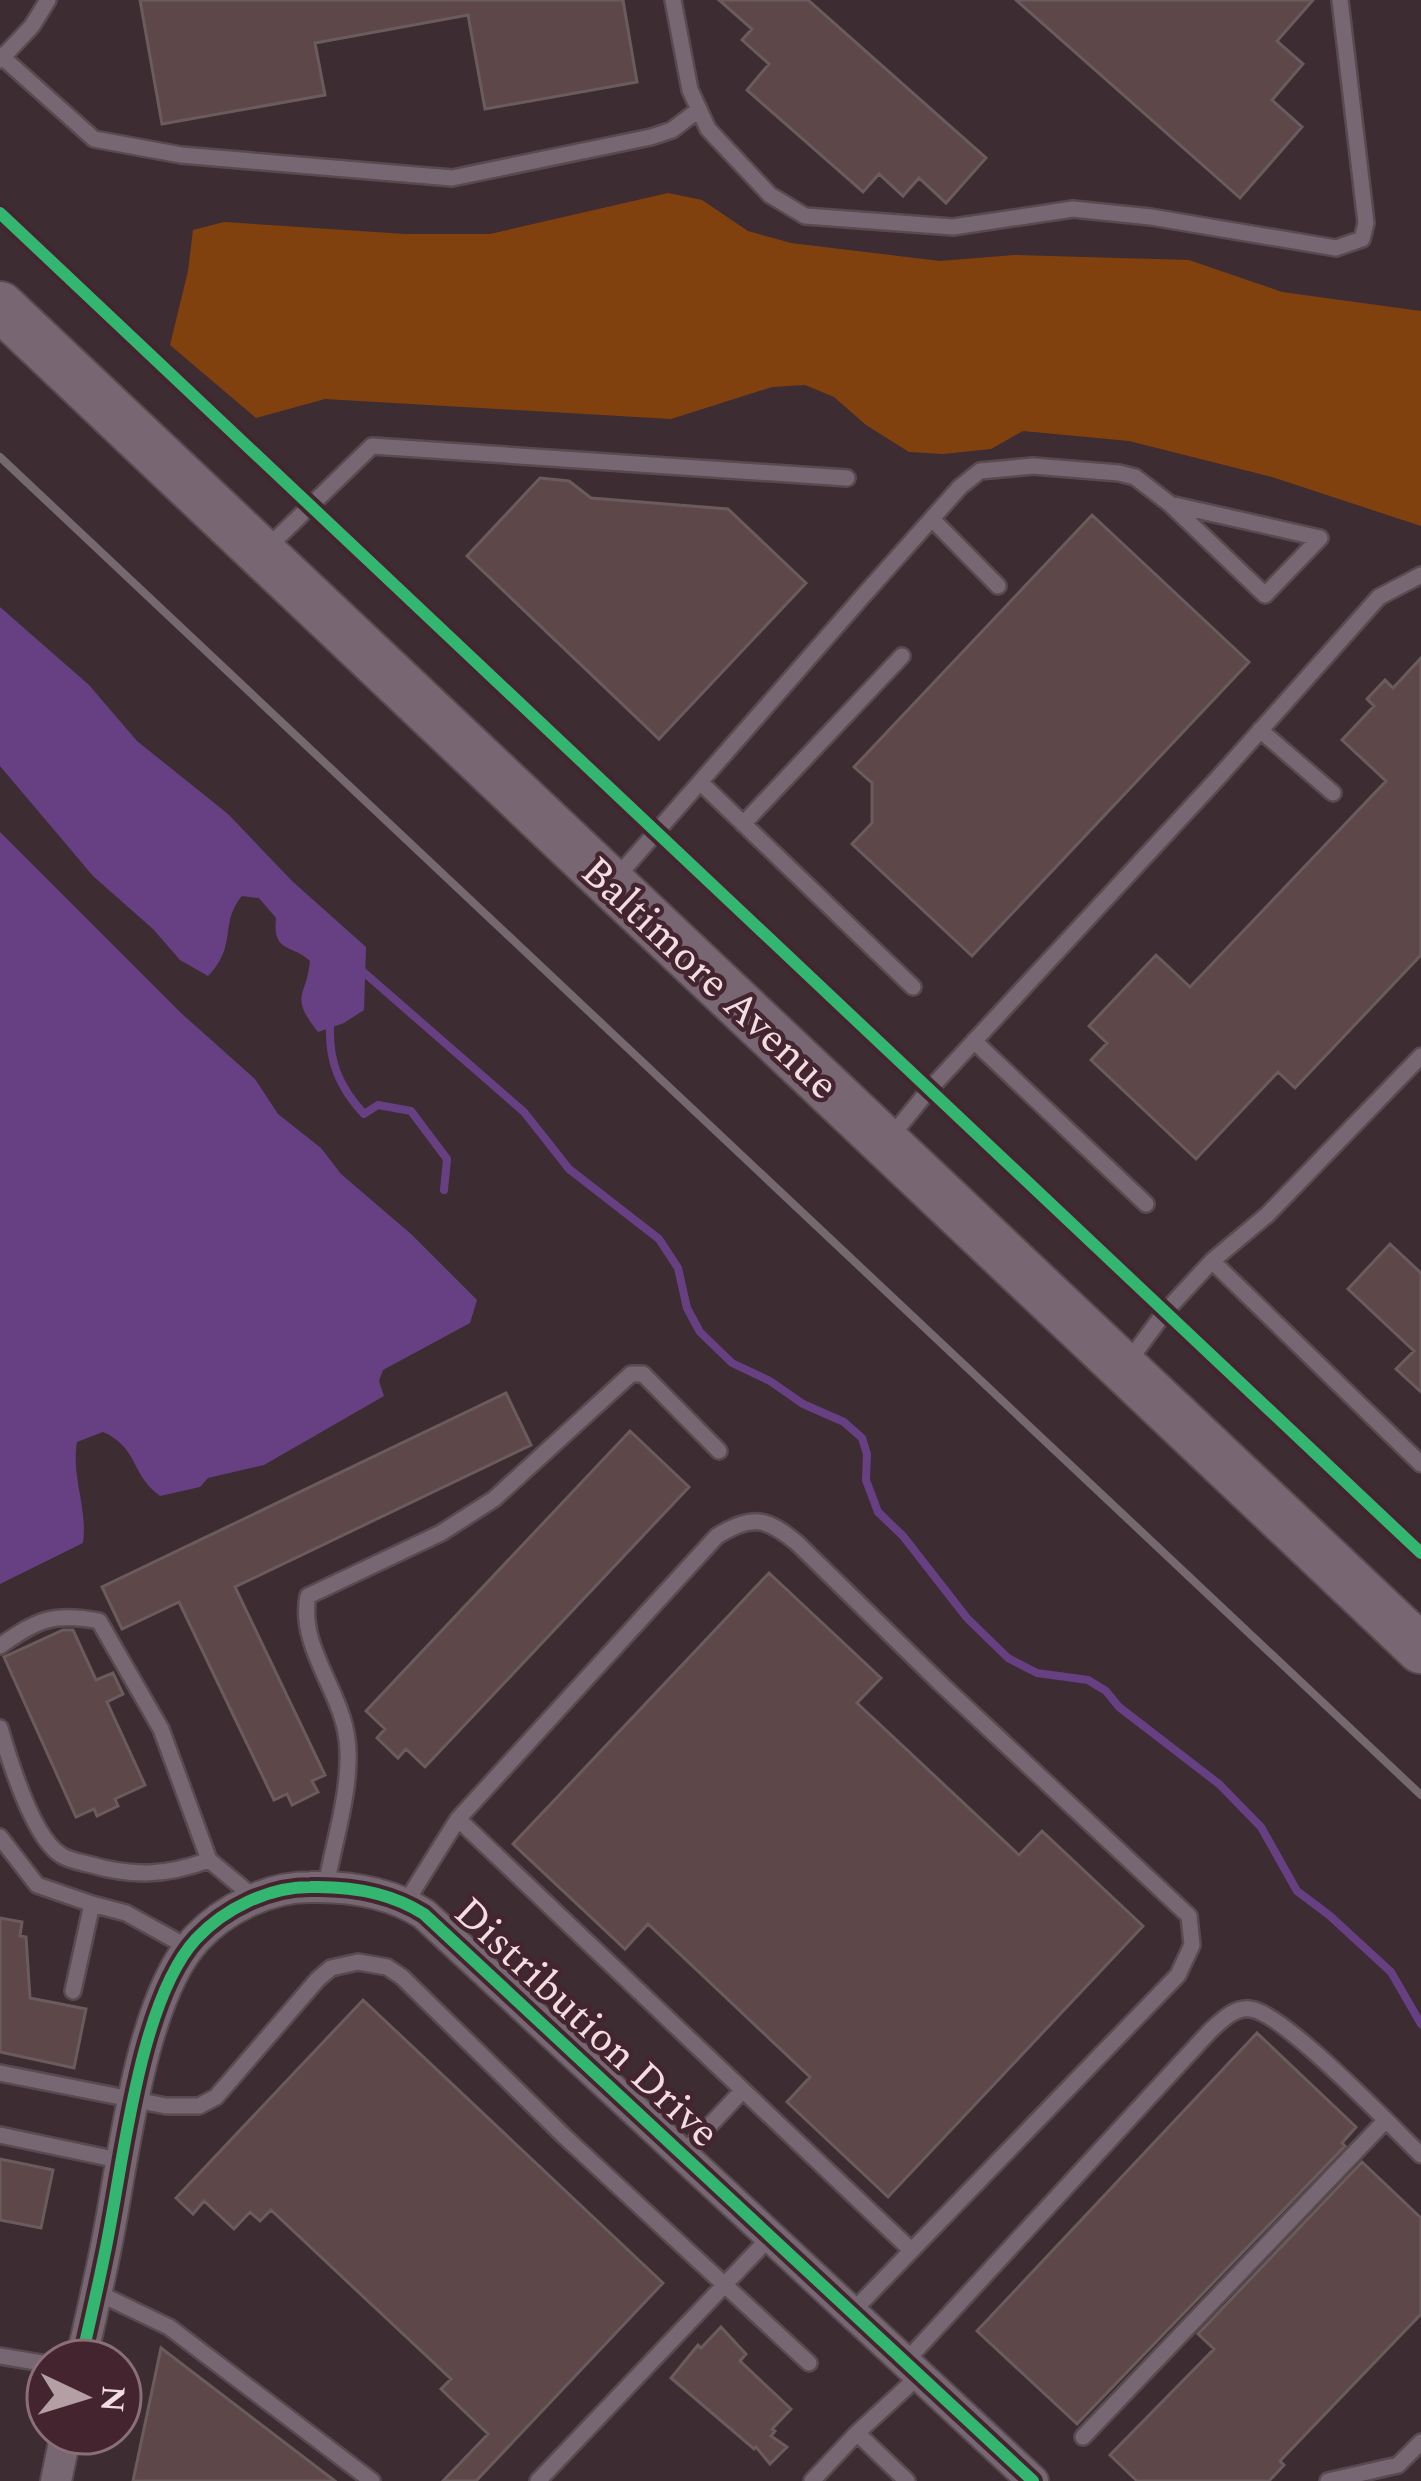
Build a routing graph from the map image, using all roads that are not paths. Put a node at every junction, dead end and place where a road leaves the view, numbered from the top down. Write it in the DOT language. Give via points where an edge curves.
graph roads {
  1 [pos="48,0"];
  2 [pos="673,0"];
  3 [pos="1340,0"];
  4 [pos="1,58"];
  5 [pos="697,111"];
  6 [pos="0,307"];
  7 [pos="847,478"];
  8 [pos="1170,504"];
  9 [pos="932,519"];
  10 [pos="260,555"];
  11 [pos="1418,579"];
  12 [pos="998,586"];
  13 [pos="902,656"];
  14 [pos="1260,730"];
  15 [pos="700,782"];
  16 [pos="1333,793"];
  17 [pos="743,824"];
  18 [pos="610,885"];
  19 [pos="913,987"];
  20 [pos="974,1041"];
  21 [pos="1421,1056"];
  22 [pos="887,1141"];
  23 [pos="1146,1204"];
  24 [pos="1212,1262"];
  25 [pos="1122,1369"];
  26 [pos="719,1450"];
  27 [pos="1421,1464"];
  28 [pos="0,1646"];
  29 [pos="1421,1649"];
  30 [pos="0,1728"];
  31 [pos="458,1819"];
  32 [pos="0,1837"];
  33 [pos="208,1859"];
  34 [pos="326,1886"];
  35 [pos="256,1899"];
  36 [pos="406,1902"];
  37 [pos="92,1904"];
  38 [pos="190,1948"];
  39 [pos="74,1991"];
  40 [pos="0,2073"];
  41 [pos="743,2090"];
  42 [pos="133,2111"];
  43 [pos="1385,2121"];
  44 [pos="0,2135"];
  45 [pos="683,2154"];
  46 [pos="1421,2155"];
  47 [pos="123,2161"];
  48 [pos="771,2236"];
  49 [pos="911,2249"];
  50 [pos="725,2286"];
  51 [pos="96,2292"];
  52 [pos="853,2312"];
  53 [pos="86,2337"];
  54 [pos="809,2363"];
  55 [pos="914,2367"];
  56 [pos="857,2433"];
  57 [pos="1083,2437"];
  58 [pos="1421,2442"];
  59 [pos="372,2481"];
  60 [pos="538,2481"];
  61 [pos="812,2481"];
  62 [pos="907,2481"];
  63 [pos="1033,2481"];
  64 [pos="1328,2481"];
  1 -- 4 [label="lane"];
  2 -- 5 [label="lane"];
  3 -- 5 [label="lane" via="1366,223 1361,239 1336,248 1090,210 953,227 805,216 770,195"];
  4 -- 5 [label="lane" via="94,139 182,155 452,178 651,137"];
  6 -- 10 [label="main road, Baltimore Avenue"];
  7 -- 10 [label="lane" via="372,446"];
  8 -- 8 [label="lane" via="1265,595 1320,538 1298,533"];
  8 -- 9 [label="lane" via="1119,473 997,467 980,471"];
  9 -- 12 [label="lane"];
  9 -- 15 [label="lane"];
  10 -- 18 [label="main road, Baltimore Avenue"];
  11 -- 14 [label="lane" via="1378,597"];
  13 -- 17 [label="lane"];
  14 -- 16 [label="lane"];
  14 -- 20 [label="lane"];
  15 -- 17 [label="lane"];
  15 -- 18 [label="lane"];
  17 -- 19 [label="lane"];
  18 -- 22 [label="main road, Baltimore Avenue"];
  20 -- 22 [label="lane"];
  20 -- 23 [label="lane"];
  21 -- 24 [label="lane"];
  22 -- 25 [label="main road, Baltimore Avenue"];
  24 -- 25 [label="lane"];
  24 -- 27 [label="lane"];
  25 -- 29 [label="main road, Baltimore Avenue"];
  26 -- 34 [label="lane" via="643,1374 631,1374 494,1499 308,1596 312,1646 347,1734 348,1778"];
  28 -- 33 [label="lane" via="58,1616 99,1621 161,1729"];
  30 -- 33 [label="lane" via="17,1779 61,1855 144,1875"];
  31 -- 36 [label="lane"];
  31 -- 41 [label="lane"];
  31 -- 49 [label="lane" via="717,1536 733,1526 773,1523 797,1543 1189,1916 1192,1946 1178,1975"];
  32 -- 37 [label="lane" via="37,1885"];
  33 -- 35 [label="lane"];
  34 -- 35 [label="street, Distribution Drive"];
  34 -- 36 [label="street, Distribution Drive"];
  35 -- 38 [label="street, Distribution Drive"];
  36 -- 45 [label="street, Distribution Drive"];
  37 -- 38 [label="lane"];
  37 -- 39 [label="lane"];
  38 -- 42 [label="street, Distribution Drive" via="156,2013"];
  40 -- 42 [label="lane"];
  41 -- 45 [label="lane"];
  41 -- 49 [label="lane"];
  42 -- 47 [label="street, Distribution Drive"];
  42 -- 50 [label="lane" via="199,2106 216,2097 318,1979 342,1964 373,1963 402,1977"];
  43 -- 46 [label="lane"];
  43 -- 55 [label="lane" via="1281,2023 1251,2008 1232,2013"];
  43 -- 57 [label="lane"];
  44 -- 47 [label="lane"];
  45 -- 48 [label="street, Distribution Drive"];
  47 -- 51 [label="street, Distribution Drive"];
  48 -- 50 [label="lane"];
  48 -- 52 [label="street, Distribution Drive"];
  49 -- 52 [label="lane"];
  50 -- 54 [label="lane"];
  50 -- 60 [label="lane"];
  51 -- 53 [label="street, Distribution Drive"];
  51 -- 59 [label="lane" via="169,2327"];
  52 -- 55 [label="street, Distribution Drive"];
  55 -- 56 [label="lane"];
  55 -- 63 [label="street, Distribution Drive"];
  56 -- 61 [label="lane"];
  56 -- 62 [label="lane"];
  58 -- 64 [label="lane" via="1398,2465"];
}
